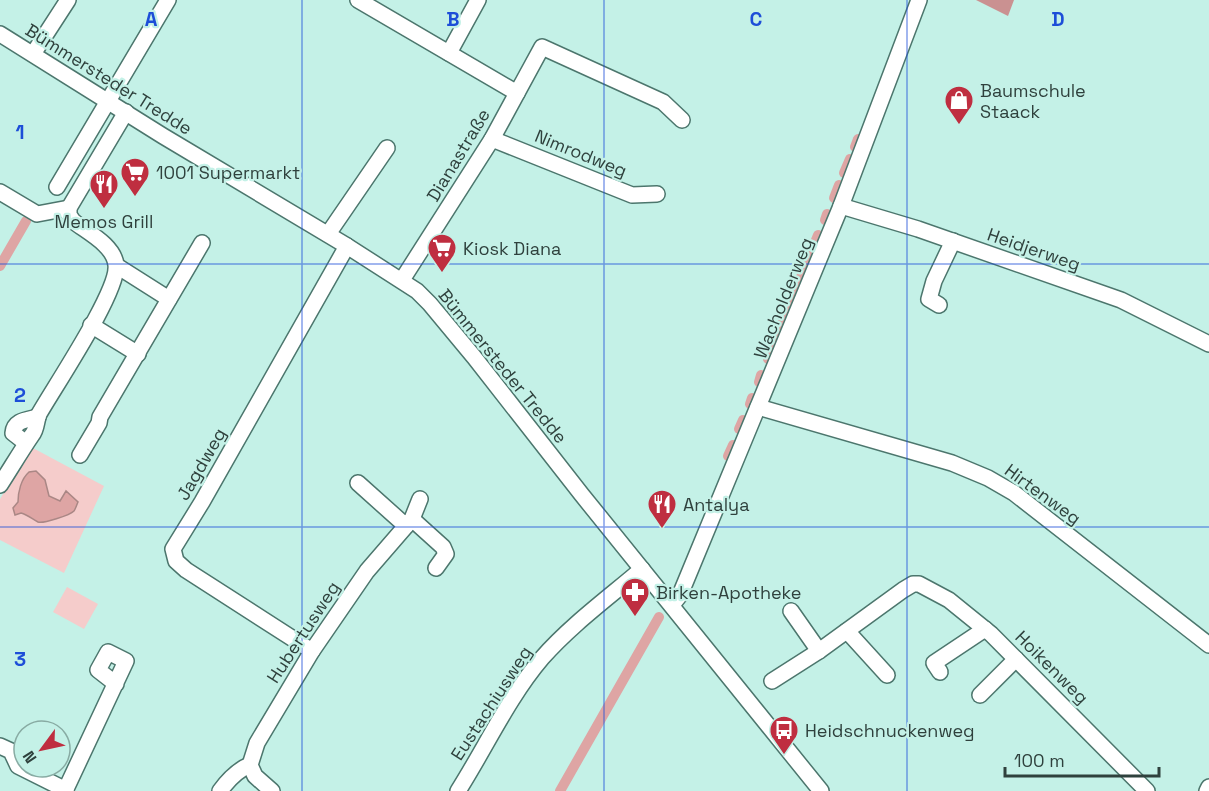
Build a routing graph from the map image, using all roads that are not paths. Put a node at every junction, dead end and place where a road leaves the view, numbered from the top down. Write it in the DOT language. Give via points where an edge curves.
graph roads {
  1 [pos="68,0"];
  2 [pos="168,0"];
  3 [pos="478,0"];
  4 [pos="919,0"];
  5 [pos="362,1"];
  6 [pos="0,34"];
  7 [pos="449,53"];
  8 [pos="33,54"];
  9 [pos="517,93"];
  10 [pos="109,101"];
  11 [pos="126,112"];
  12 [pos="682,120"];
  13 [pos="492,139"];
  14 [pos="387,148"];
  15 [pos="57,187"];
  16 [pos="0,192"];
  17 [pos="657,194"];
  18 [pos="841,206"];
  19 [pos="69,208"];
  20 [pos="328,234"];
  21 [pos="953,241"];
  22 [pos="202,243"];
  23 [pos="347,246"];
  24 [pos="117,266"];
  25 [pos="402,280"];
  26 [pos="170,299"];
  27 [pos="939,305"];
  28 [pos="91,325"];
  29 [pos="1209,344"];
  30 [pos="138,354"];
  31 [pos="758,407"];
  32 [pos="80,456"];
  33 [pos="365,469"];
  34 [pos="0,485"];
  35 [pos="420,499"];
  36 [pos="409,522"];
  37 [pos="436,568"];
  38 [pos="642,569"];
  39 [pos="672,605"];
  40 [pos="791,610"];
  41 [pos="985,629"];
  42 [pos="847,631"];
  43 [pos="1209,645"];
  44 [pos="312,651"];
  45 [pos="819,651"];
  46 [pos="1016,659"];
  47 [pos="940,672"];
  48 [pos="887,675"];
  49 [pos="772,681"];
  50 [pos="116,684"];
  51 [pos="980,695"];
  52 [pos="0,746"];
  53 [pos="250,765"];
  54 [pos="66,791"];
  55 [pos="220,791"];
  56 [pos="272,791"];
  57 [pos="458,791"];
  58 [pos="821,791"];
  59 [pos="1148,791"];
  1 -- 8 [label="street"];
  2 -- 10 [label="street"];
  3 -- 7 [label="street"];
  4 -- 18 [label="street, Wacholderweg"];
  5 -- 7 [label="street"];
  6 -- 8 [label="street, Bümmersteder Tredde"];
  7 -- 9 [label="street"];
  8 -- 10 [label="street, Bümmersteder Tredde"];
  9 -- 12 [label="street, Dianastraße" via="542,47 663,102"];
  9 -- 13 [label="street, Dianastraße"];
  10 -- 11 [label="street, Bümmersteder Tredde"];
  10 -- 15 [label="street"];
  11 -- 19 [label="street"];
  11 -- 20 [label="street, Bümmersteder Tredde"];
  13 -- 17 [label="street, Nimrodweg" via="632,195"];
  13 -- 25 [label="street, Dianastraße"];
  14 -- 20 [label="street"];
  16 -- 19 [label="street" via="37,214"];
  18 -- 21 [label="street, Heidjerweg"];
  18 -- 31 [label="street, Wacholderweg"];
  19 -- 24 [label="street" via="73,221 109,249"];
  20 -- 23 [label="street, Bümmersteder Tredde"];
  21 -- 27 [label="street" via="930,299"];
  21 -- 29 [label="street, Heidjerweg" via="1121,300"];
  22 -- 26 [label="street"];
  23 -- 25 [label="street, Bümmersteder Tredde"];
  23 -- 44 [label="street, Jagdweg" via="173,549 176,561 186,570"];
  24 -- 26 [label="street"];
  24 -- 28 [label="street" via="113,283"];
  25 -- 38 [label="street, Bümmersteder Tredde" via="430,304"];
  26 -- 30 [label="street"];
  28 -- 30 [label="street"];
  28 -- 34 [label="street" via="38,417 34,432"];
  30 -- 32 [label="street"];
  31 -- 39 [label="street, Wacholderweg" via="680,595"];
  31 -- 43 [label="street, Hirtenweg" via="952,463 988,478 1014,493"];
  33 -- 36 [label="street" via="354,487"];
  35 -- 36 [label="street, Hubertusweg"];
  36 -- 37 [label="street" via="443,547 446,554"];
  36 -- 44 [label="street, Hubertusweg" via="367,571"];
  38 -- 39 [label="street, Bümmersteder Tredde"];
  38 -- 57 [label="street, Eustachiusweg" via="563,636 541,660"];
  39 -- 58 [label="street, Bümmersteder Tredde"];
  40 -- 45 [label="street"];
  41 -- 42 [label="street, Hoikenweg" via="949,600 913,584"];
  41 -- 46 [label="street, Hoikenweg"];
  41 -- 47 [label="street" via="934,663"];
  42 -- 45 [label="street"];
  42 -- 48 [label="street"];
  44 -- 53 [label="street, Hubertusweg" via="257,743"];
  45 -- 49 [label="street"];
  46 -- 51 [label="street"];
  46 -- 59 [label="street, Hoikenweg"];
  50 -- 54 [label="street"];
  52 -- 54 [label="street" via="11,751 18,766"];
  53 -- 55 [label="street"];
  53 -- 56 [label="street" via="255,776"];
}
